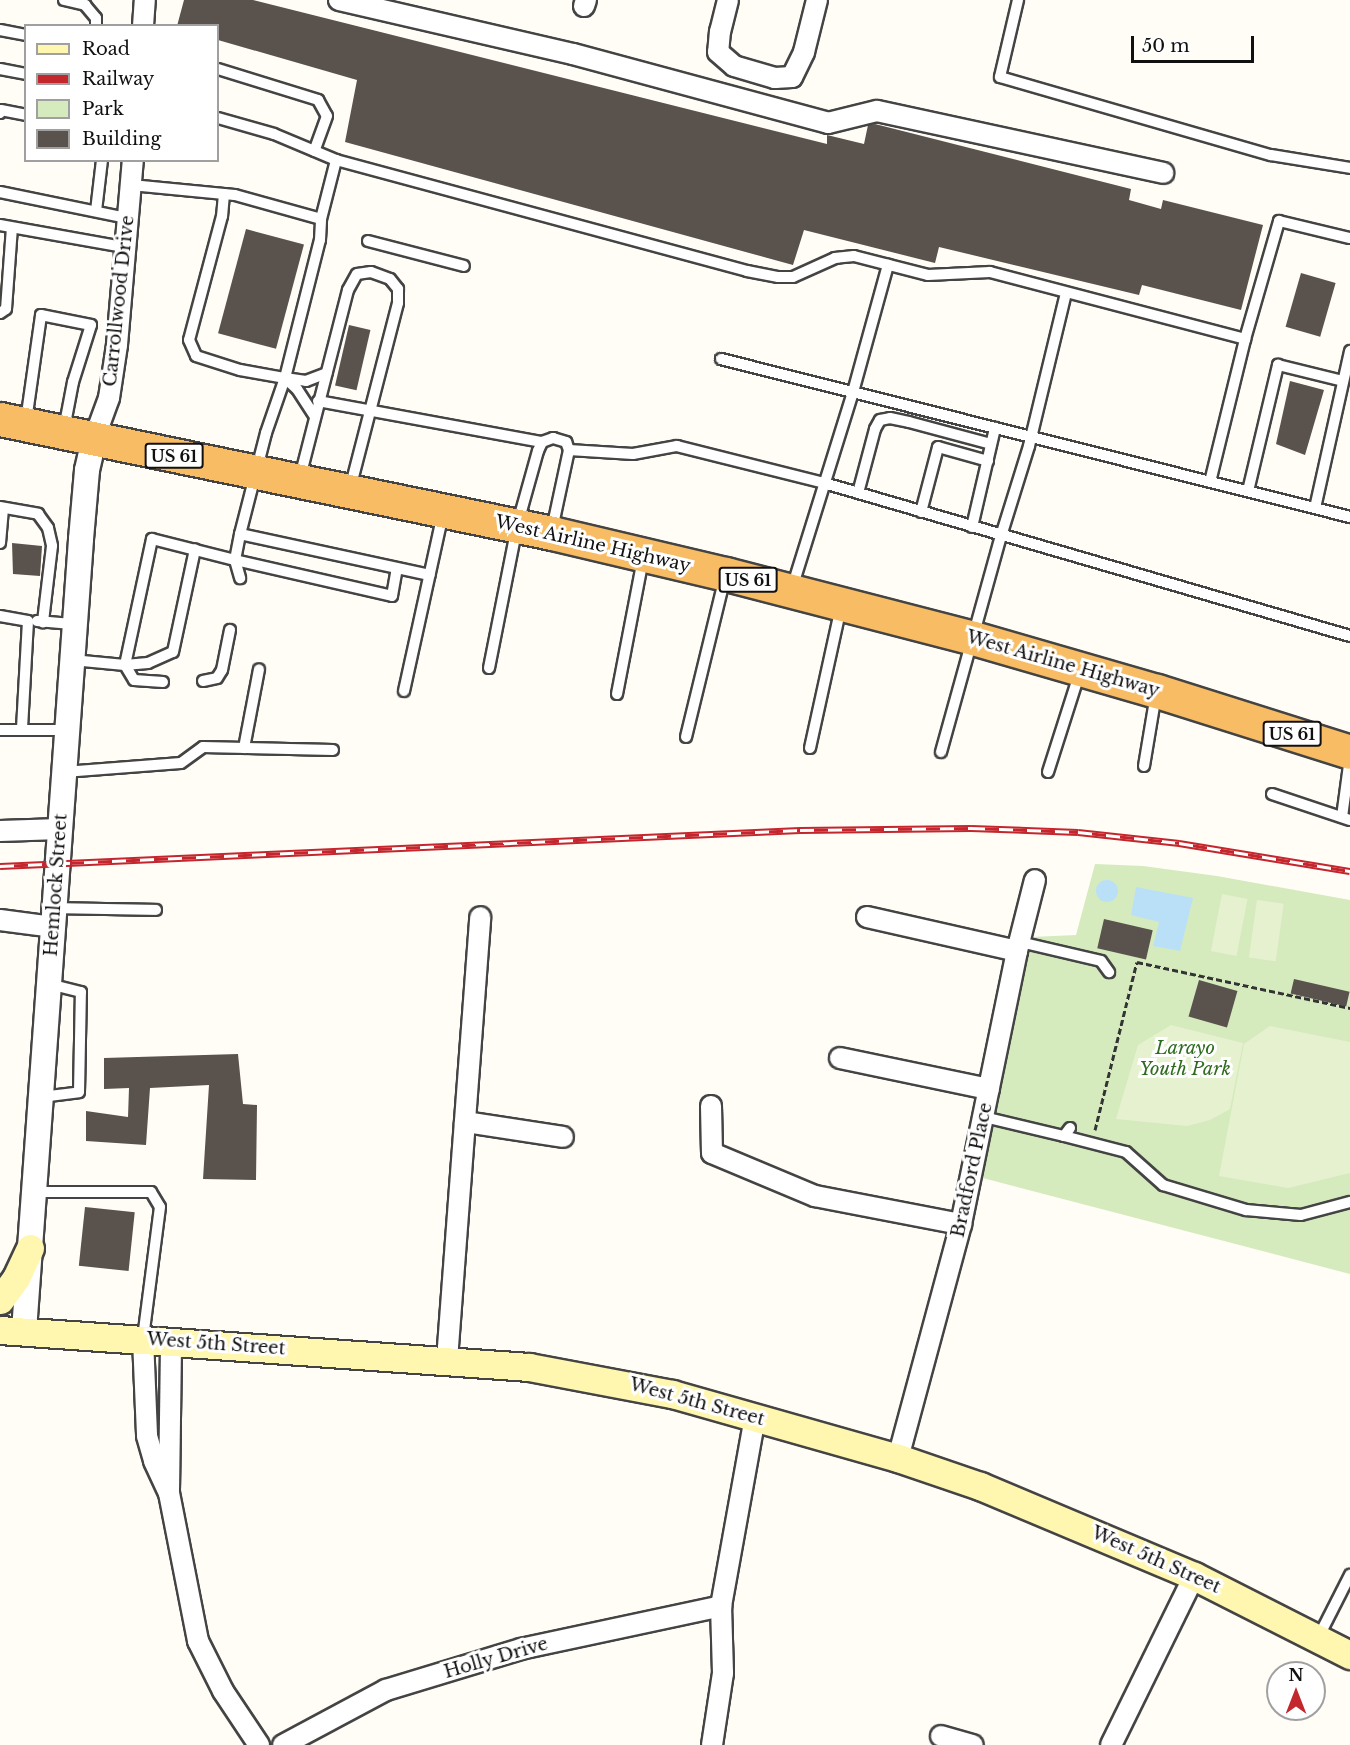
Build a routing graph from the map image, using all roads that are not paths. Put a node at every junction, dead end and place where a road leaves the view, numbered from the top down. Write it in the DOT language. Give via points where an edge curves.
graph roads {
  1 [pos="64,0"];
  2 [pos="145,0"];
  3 [pos="339,0"];
  4 [pos="728,0"];
  5 [pos="817,0"];
  6 [pos="1018,0"];
  7 [pos="96,24"];
  8 [pos="143,24"];
  9 [pos="0,30"];
  10 [pos="24,35"];
  11 [pos="0,69"];
  12 [pos="219,69"];
  13 [pos="24,74"];
  14 [pos="0,113"];
  15 [pos="24,115"];
  16 [pos="219,118"];
  17 [pos="314,151"];
  18 [pos="336,160"];
  19 [pos="102,162"];
  20 [pos="133,162"];
  21 [pos="1350,168"];
  22 [pos="1163,173"];
  23 [pos="131,185"];
  24 [pos="0,192"];
  25 [pos="224,194"];
  26 [pos="96,211"];
  27 [pos="127,218"];
  28 [pos="321,219"];
  29 [pos="0,225"];
  30 [pos="12,228"];
  31 [pos="1350,238"];
  32 [pos="368,241"];
  33 [pos="124,247"];
  34 [pos="888,265"];
  35 [pos="464,266"];
  36 [pos="1066,293"];
  37 [pos="0,313"];
  38 [pos="1245,339"];
  39 [pos="1350,351"];
  40 [pos="721,359"];
  41 [pos="327,373"];
  42 [pos="285,378"];
  43 [pos="1343,381"];
  44 [pos="853,392"];
  45 [pos="318,401"];
  46 [pos="370,412"];
  47 [pos="315,415"];
  48 [pos="13,422"];
  49 [pos="995,428"];
  50 [pos="79,436"];
  51 [pos="1031,436"];
  52 [pos="542,442"];
  53 [pos="991,444"];
  54 [pos="569,450"];
  55 [pos="987,461"];
  56 [pos="254,472"];
  57 [pos="299,482"];
  58 [pos="1210,482"];
  59 [pos="824,483"];
  60 [pos="1248,491"];
  61 [pos="349,492"];
  62 [pos="858,493"];
  63 [pos="2,507"];
  64 [pos="1315,508"];
  65 [pos="443,511"];
  66 [pos="921,512"];
  67 [pos="1350,517"];
  68 [pos="517,526"];
  69 [pos="972,528"];
  70 [pos="552,533"];
  71 [pos="240,534"];
  72 [pos="1001,536"];
  73 [pos="0,543"];
  74 [pos="195,549"];
  75 [pos="644,556"];
  76 [pos="235,560"];
  77 [pos="397,568"];
  78 [pos="430,574"];
  79 [pos="726,574"];
  80 [pos="240,578"];
  81 [pos="791,591"];
  82 [pos="842,604"];
  83 [pos="0,616"];
  84 [pos="28,621"];
  85 [pos="44,622"];
  86 [pos="75,624"];
  87 [pos="230,630"];
  88 [pos="1350,636"];
  89 [pos="973,638"];
  90 [pos="72,660"];
  91 [pos="125,665"];
  92 [pos="489,668"];
  93 [pos="259,669"];
  94 [pos="1081,670"];
  95 [pos="203,681"];
  96 [pos="163,682"];
  97 [pos="404,691"];
  98 [pos="1157,691"];
  99 [pos="617,694"];
  100 [pos="22,729"];
  101 [pos="0,730"];
  102 [pos="67,730"];
  103 [pos="686,737"];
  104 [pos="244,748"];
  105 [pos="810,748"];
  106 [pos="333,750"];
  107 [pos="941,752"];
  108 [pos="1350,752"];
  109 [pos="1350,758"];
  110 [pos="1144,766"];
  111 [pos="64,772"];
  112 [pos="1048,772"];
  113 [pos="1272,794"];
  114 [pos="1346,819"];
  115 [pos="60,829"];
  116 [pos="0,831"];
  117 [pos="1035,880"];
  118 [pos="156,910"];
  119 [pos="480,916"];
  120 [pos="867,917"];
  121 [pos="54,918"];
  122 [pos="0,920"];
  123 [pos="1018,946"];
  124 [pos="1109,972"];
  125 [pos="49,984"];
  126 [pos="840,1058"];
  127 [pos="989,1089"];
  128 [pos="41,1097"];
  129 [pos="711,1106"];
  130 [pos="984,1117"];
  131 [pos="465,1122"];
  132 [pos="562,1137"];
  133 [pos="34,1192"];
  134 [pos="1350,1202"];
  135 [pos="961,1224"];
  136 [pos="30,1248"];
  137 [pos="0,1300"];
  138 [pos="12,1331"];
  139 [pos="143,1339"];
  140 [pos="171,1340"];
  141 [pos="447,1360"];
  142 [pos="755,1417"];
  143 [pos="898,1458"];
  144 [pos="169,1493"];
  145 [pos="1350,1575"];
  146 [pos="1194,1576"];
  147 [pos="721,1606"];
  148 [pos="1317,1638"];
  149 [pos="1350,1655"];
  150 [pos="941,1736"];
  151 [pos="259,1745"];
  152 [pos="283,1745"];
  153 [pos="711,1745"];
  154 [pos="973,1745"];
  155 [pos="1111,1745"];
  1 -- 7 [label="lane" via="85,5 96,18"];
  2 -- 8 [label="street"];
  3 -- 22 [label="street" via="573,54 828,123 877,111"];
  4 -- 5 [label="street" via="718,52 734,66 775,78 792,77 804,52"];
  6 -- 21 [label="lane" via="1000,77 1271,155"];
  9 -- 10 [label="lane"];
  11 -- 13 [label="lane"];
  12 -- 17 [label="lane" via="318,100 327,116"];
  14 -- 15 [label="lane" via="1,110"];
  16 -- 17 [label="lane" via="274,134"];
  17 -- 18 [label="lane"];
  18 -- 28 [label="lane"];
  18 -- 34 [label="lane" via="778,277 793,277 835,258 854,256"];
  19 -- 26 [label="lane"];
  20 -- 23 [label="street, Carrollwood Drive"];
  23 -- 25 [label="lane"];
  23 -- 27 [label="street, Carrollwood Drive"];
  24 -- 26 [label="lane"];
  25 -- 28 [label="lane"];
  25 -- 42 [label="lane" via="222,216 189,340 195,356"];
  26 -- 27 [label="lane"];
  27 -- 33 [label="street, Carrollwood Drive"];
  28 -- 42 [label="lane" via="320,240"];
  29 -- 30 [label="lane"];
  30 -- 33 [label="lane"];
  30 -- 37 [label="lane" via="6,309"];
  31 -- 38 [label="lane" via="1279,221"];
  32 -- 35 [label="lane"];
  33 -- 50 [label="street, Carrollwood Drive" via="109,398"];
  34 -- 36 [label="lane" via="928,275 990,272"];
  34 -- 44 [label="lane"];
  36 -- 38 [label="lane"];
  36 -- 51 [label="lane"];
  38 -- 58 [label="lane"];
  39 -- 43 [label="lane"];
  40 -- 44 [label="lane"];
  41 -- 42 [label="lane" via="306,381"];
  41 -- 45 [label="lane"];
  41 -- 46 [label="lane" via="348,290 357,274 371,272 390,279 398,289 398,303"];
  42 -- 47 [label="lane" via="297,388"];
  42 -- 56 [label="lane"];
  43 -- 60 [label="lane" via="1278,365"];
  43 -- 64 [label="lane"];
  44 -- 49 [label="lane"];
  44 -- 59 [label="lane"];
  45 -- 46 [label="lane"];
  45 -- 47 [label="lane"];
  46 -- 52 [label="lane"];
  46 -- 61 [label="lane"];
  47 -- 57 [label="lane"];
  48 -- 50 [label="highway, West Airline Highway / US 61"];
  48 -- 50 [label="lane" via="41,315 91,325 74,382"];
  49 -- 51 [label="lane"];
  49 -- 53 [label="lane"];
  50 -- 56 [label="highway, West Airline Highway / US 61"];
  50 -- 86 [label="street, Hemlock Street" via="87,470"];
  51 -- 58 [label="lane"];
  51 -- 72 [label="lane"];
  52 -- 54 [label="lane" via="553,438 566,442"];
  52 -- 68 [label="lane"];
  53 -- 55 [label="lane"];
  53 -- 62 [label="lane" via="909,422 880,420"];
  54 -- 59 [label="lane" via="633,454 678,446"];
  54 -- 70 [label="lane"];
  55 -- 66 [label="lane" via="938,447"];
  55 -- 69 [label="lane"];
  56 -- 57 [label="highway, West Airline Highway / US 61"];
  56 -- 71 [label="lane"];
  57 -- 61 [label="highway, West Airline Highway / US 61"];
  58 -- 60 [label="lane"];
  59 -- 62 [label="lane"];
  59 -- 81 [label="lane"];
  60 -- 64 [label="lane"];
  61 -- 65 [label="highway, West Airline Highway / US 61"];
  62 -- 66 [label="lane"];
  63 -- 73 [label="lane"];
  63 -- 85 [label="lane" via="38,514 48,528 52,546"];
  64 -- 67 [label="lane"];
  65 -- 68 [label="highway, West Airline Highway / US 61"];
  65 -- 78 [label="lane"];
  66 -- 69 [label="lane"];
  68 -- 70 [label="highway, West Airline Highway / US 61"];
  68 -- 92 [label="lane"];
  69 -- 72 [label="lane"];
  70 -- 75 [label="highway, West Airline Highway / US 61"];
  71 -- 76 [label="lane"];
  71 -- 77 [label="lane"];
  72 -- 88 [label="lane"];
  72 -- 89 [label="lane"];
  74 -- 76 [label="lane"];
  74 -- 91 [label="lane" via="173,652 148,663"];
  74 -- 91 [label="lane" via="152,539"];
  75 -- 79 [label="highway, West Airline Highway / US 61"];
  75 -- 99 [label="lane"];
  76 -- 77 [label="lane" via="392,596"];
  76 -- 80 [label="lane"];
  77 -- 78 [label="lane"];
  78 -- 97 [label="lane"];
  79 -- 81 [label="highway, West Airline Highway / US 61"];
  79 -- 103 [label="lane"];
  81 -- 82 [label="highway, West Airline Highway / US 61"];
  82 -- 89 [label="highway, West Airline Highway / US 61"];
  82 -- 105 [label="lane"];
  83 -- 84 [label="lane"];
  84 -- 85 [label="lane"];
  84 -- 100 [label="lane"];
  85 -- 86 [label="lane"];
  86 -- 90 [label="street, Hemlock Street"];
  87 -- 95 [label="lane" via="222,670 217,678"];
  89 -- 94 [label="highway, West Airline Highway / US 61"];
  89 -- 107 [label="lane"];
  90 -- 91 [label="lane"];
  90 -- 102 [label="street, Hemlock Street"];
  91 -- 96 [label="lane" via="134,680"];
  93 -- 104 [label="lane"];
  94 -- 98 [label="highway, West Airline Highway / US 61"];
  94 -- 112 [label="lane"];
  98 -- 108 [label="highway, West Airline Highway / US 61"];
  98 -- 110 [label="lane"];
  100 -- 101 [label="lane"];
  100 -- 102 [label="lane"];
  102 -- 111 [label="street, Hemlock Street"];
  104 -- 106 [label="lane"];
  104 -- 111 [label="lane" via="203,747 181,763"];
  109 -- 114 [label="lane"];
  111 -- 115 [label="street, Hemlock Street"];
  113 -- 114 [label="lane"];
  115 -- 116 [label="street"];
  115 -- 121 [label="street, Hemlock Street"];
  117 -- 123 [label="street, Bradford Place"];
  118 -- 121 [label="lane"];
  119 -- 131 [label="street"];
  120 -- 123 [label="street"];
  121 -- 122 [label="street"];
  121 -- 125 [label="street, Hemlock Street"];
  123 -- 124 [label="lane" via="1101,961"];
  123 -- 127 [label="street, Bradford Place"];
  125 -- 128 [label="street, Hemlock Street"];
  125 -- 128 [label="lane" via="81,992 79,1092"];
  126 -- 127 [label="street"];
  127 -- 130 [label="street, Bradford Place"];
  128 -- 133 [label="street, Hemlock Street"];
  129 -- 135 [label="street" via="712,1153 815,1196"];
  130 -- 134 [label="lane" via="1067,1132 1126,1152 1163,1185 1246,1210 1301,1215"];
  130 -- 135 [label="street, Bradford Place"];
  131 -- 132 [label="street"];
  131 -- 141 [label="street"];
  133 -- 136 [label="street, Hemlock Street"];
  133 -- 139 [label="lane" via="151,1192 160,1207"];
  135 -- 143 [label="street, Bradford Place"];
  136 -- 137 [label="main road"];
  136 -- 138 [label="street, Hemlock Street"];
  138 -- 139 [label="main road, West 5th Street"];
  139 -- 140 [label="main road, West 5th Street"];
  139 -- 144 [label="street" via="147,1436"];
  140 -- 141 [label="main road, West 5th Street"];
  140 -- 144 [label="street"];
  141 -- 142 [label="main road, West 5th Street" via="581,1375"];
  142 -- 143 [label="main road, West 5th Street"];
  142 -- 147 [label="street"];
  143 -- 146 [label="main road, West 5th Street" via="1041,1510"];
  144 -- 151 [label="street" via="198,1641"];
  145 -- 148 [label="lane"];
  146 -- 148 [label="main road, West 5th Street"];
  146 -- 155 [label="street"];
  147 -- 152 [label="street, Holly Drive" via="521,1649 386,1690"];
  147 -- 153 [label="street" via="723,1673"];
  148 -- 149 [label="main road, West 5th Street"];
  150 -- 154 [label="street"];
}
